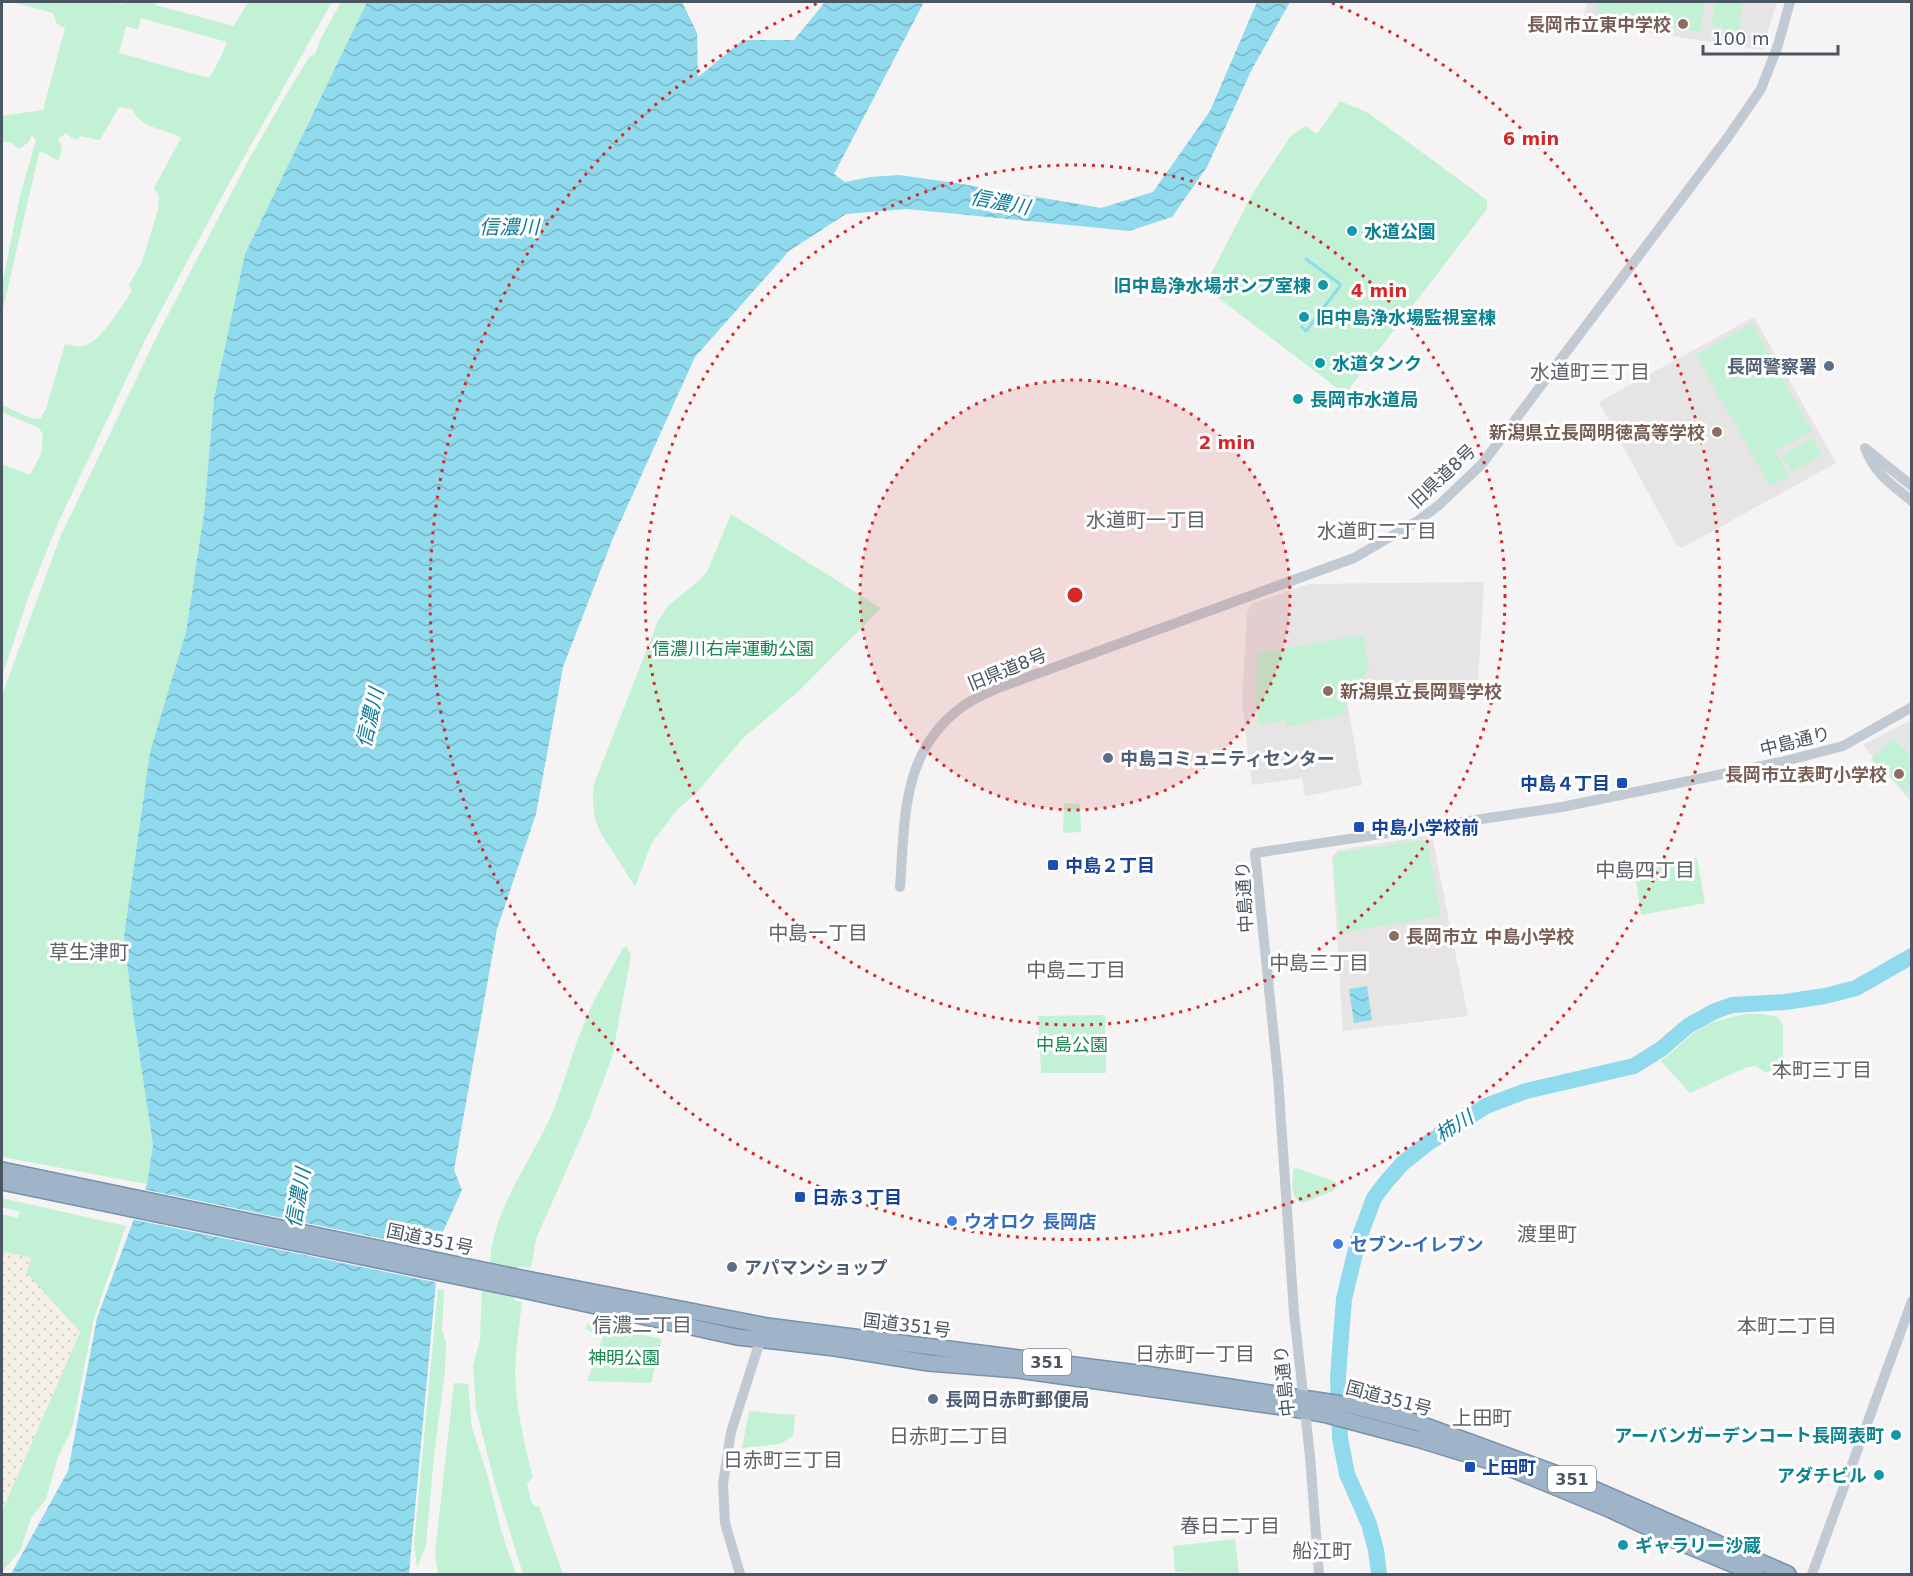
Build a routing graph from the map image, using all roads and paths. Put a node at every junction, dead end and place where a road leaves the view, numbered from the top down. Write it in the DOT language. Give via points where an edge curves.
graph roads {
  1 [pos="1791,2"];
  2 [pos="1911,486"];
  3 [pos="1911,501"];
  4 [pos="1911,707"];
  5 [pos="900,887"];
  6 [pos="2,1170"];
  7 [pos="2,1182"];
  8 [pos="520,1284"];
  9 [pos="1911,1301"];
  10 [pos="760,1341"];
  11 [pos="1303,1404"];
  12 [pos="1349,1413"];
  13 [pos="740,1575"];
  14 [pos="1319,1575"];
  15 [pos="1756,1575"];
  16 [pos="1788,1575"];
  17 [pos="1812,1575"];
  1 -- 5 [label="street, 旧県道8号" via="1761,89 1482,464 1419,520 1354,558 995,689 962,707 933,736 917,763 908,797"];
  2 -- 3 [label="street" via="1865,448 1878,473"];
  4 -- 11 [label="street, 中島通り" via="1843,746 1781,762 1562,807 1255,853 1278,1077"];
  6 -- 8 [label="highway, 国道351号 / 351"];
  7 -- 8 [label="highway, 国道351号 / 351"];
  8 -- 10 [label="highway, 国道351号 / 351"];
  8 -- 11 [label="highway, 国道351号 / 351" via="767,1326 1145,1374"];
  9 -- 17 [label="street"];
  10 -- 11 [label="highway, 国道351号 / 351"];
  10 -- 13 [label="street" via="731,1432 723,1484 725,1522"];
  11 -- 12 [label="highway, 国道351号 / 351"];
  11 -- 14 [label="street, 中島通り"];
  12 -- 15 [label="highway, 国道351号 / 351" via="1502,1465"];
  12 -- 16 [label="highway, 国道351号 / 351" via="1415,1422 1571,1479"];
}
